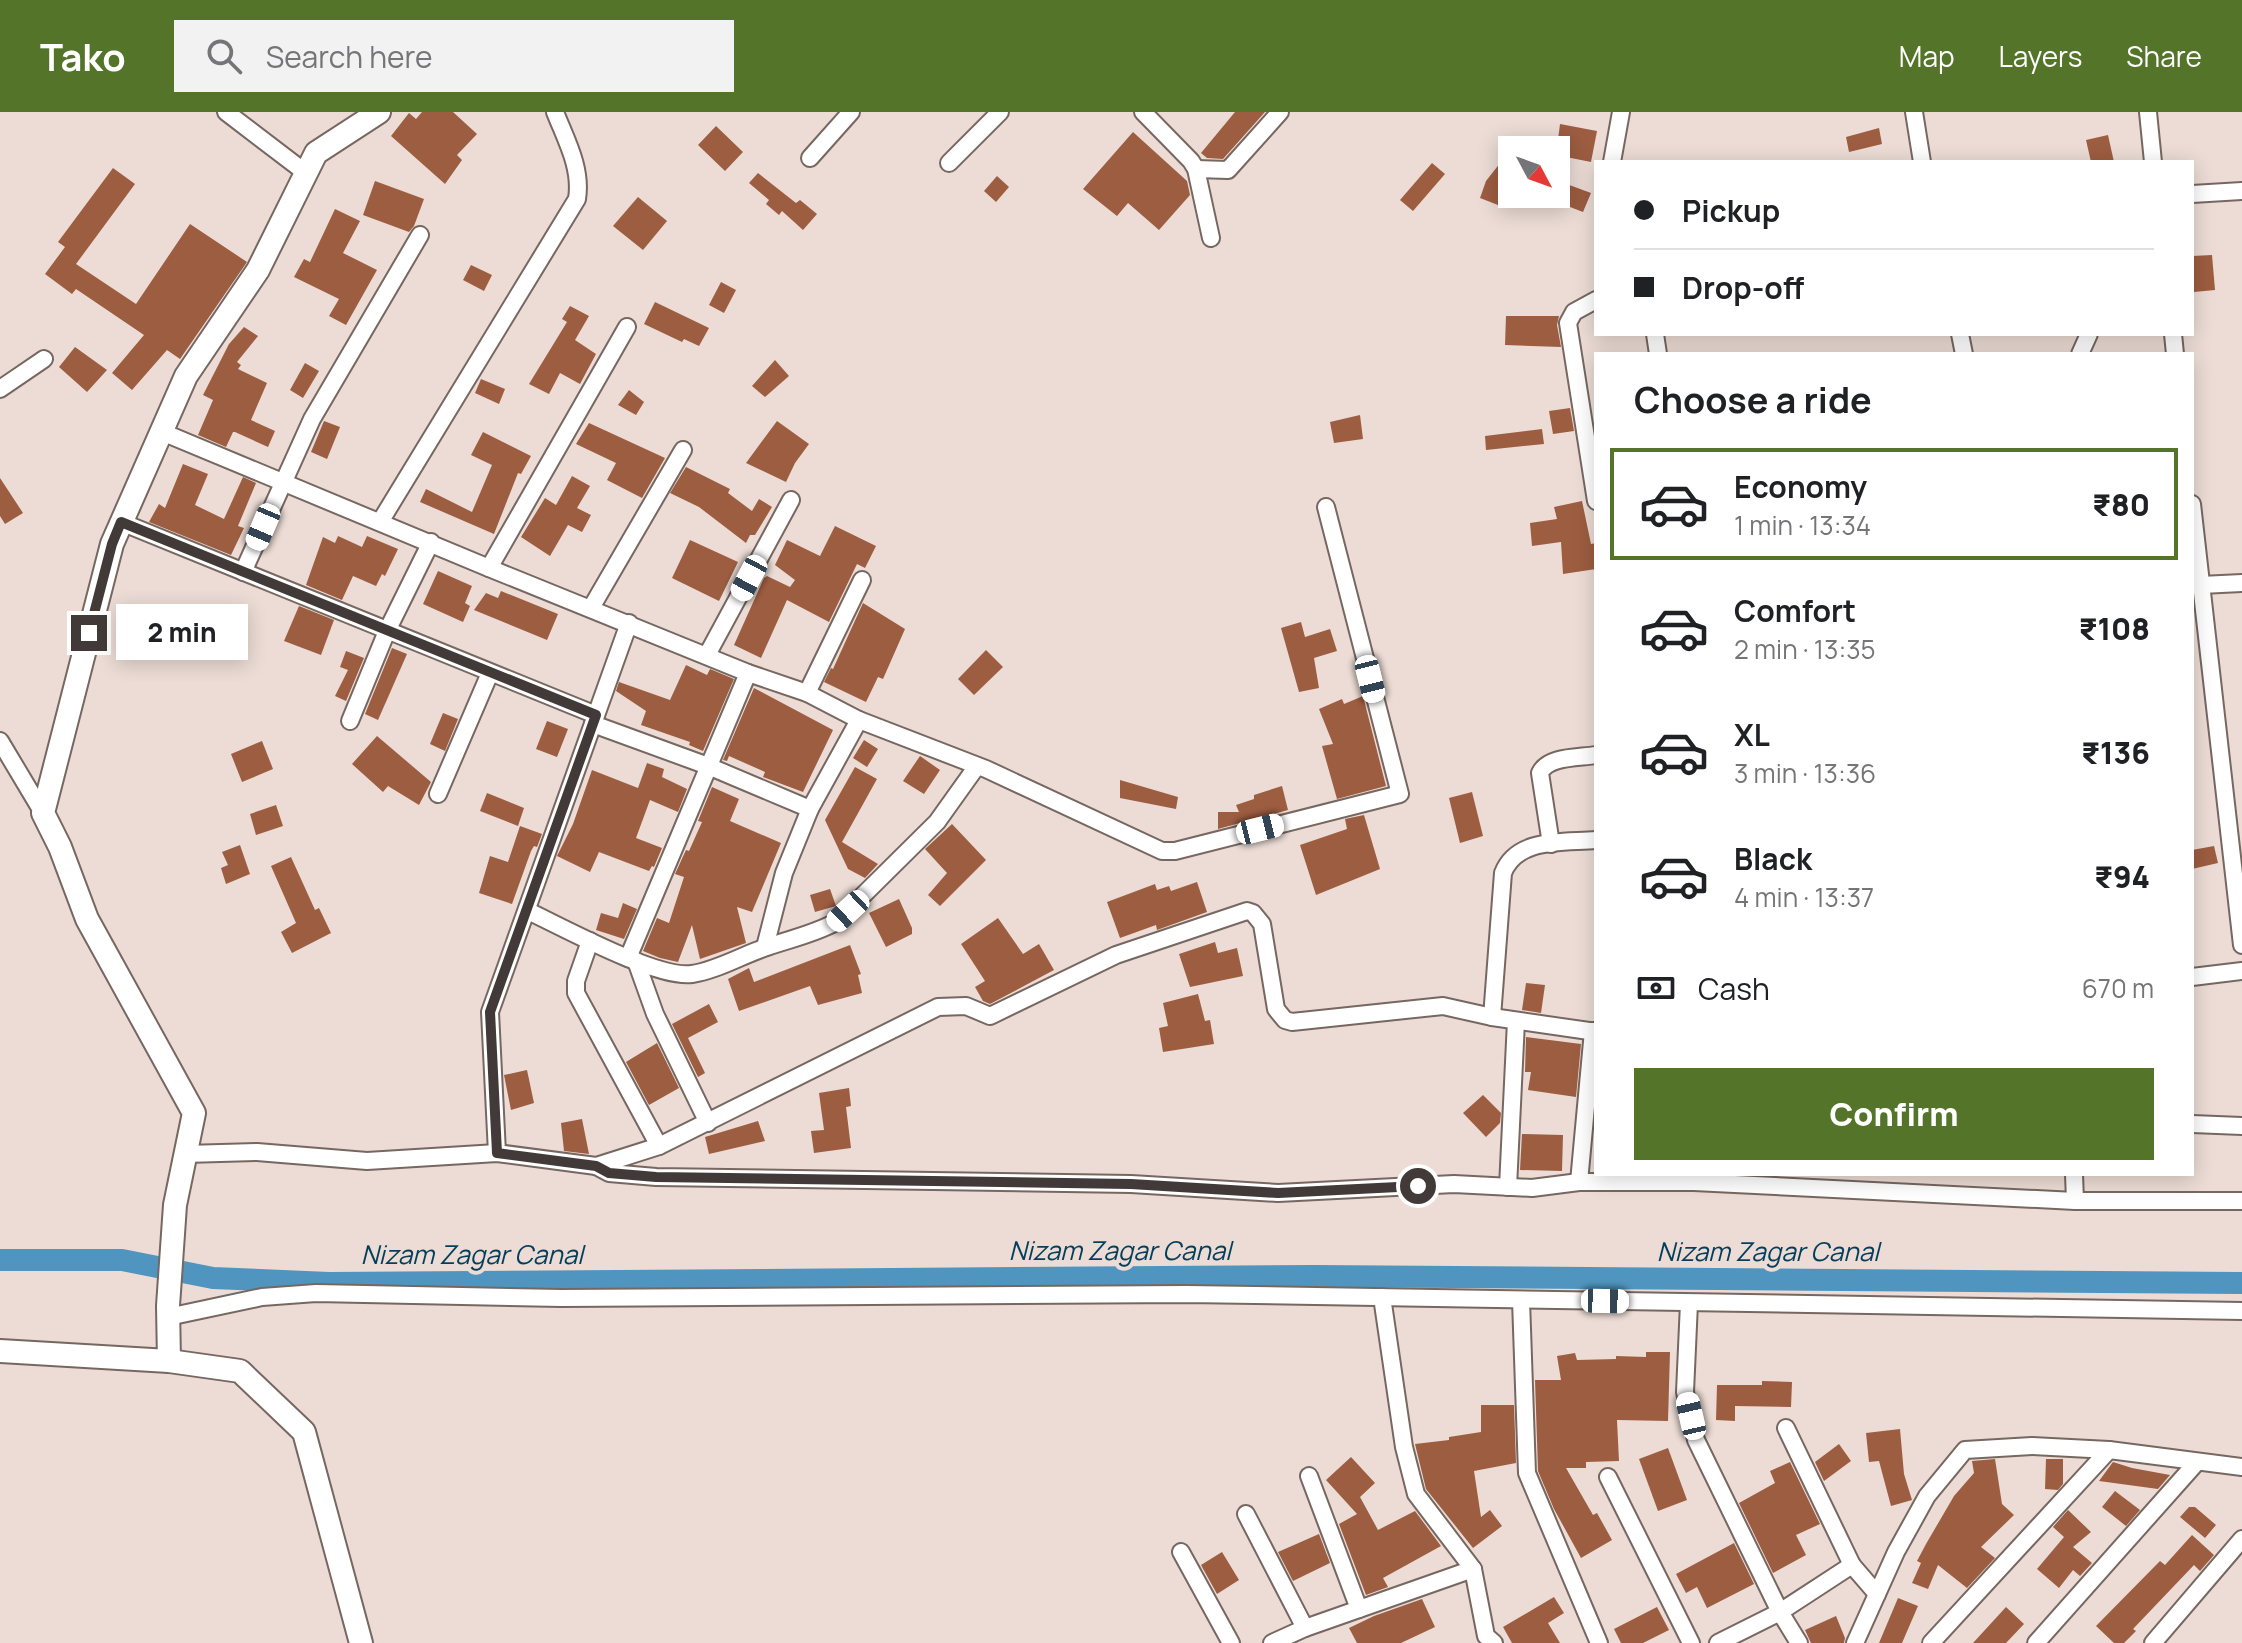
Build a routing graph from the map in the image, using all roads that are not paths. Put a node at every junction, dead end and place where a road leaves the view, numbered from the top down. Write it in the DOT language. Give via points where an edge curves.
graph roads {
  1 [pos="226,112"];
  2 [pos="379,112"];
  3 [pos="555,112"];
  4 [pos="851,112"];
  5 [pos="1000,112"];
  6 [pos="1143,112"];
  7 [pos="1280,112"];
  8 [pos="1621,112"];
  9 [pos="1914,112"];
  10 [pos="2148,112"];
  11 [pos="810,158"];
  12 [pos="1612,160"];
  13 [pos="1922,160"];
  14 [pos="2153,160"];
  15 [pos="949,163"];
  16 [pos="1196,169"];
  17 [pos="306,173"];
  18 [pos="2242,191"];
  19 [pos="2194,194"];
  20 [pos="420,235"];
  21 [pos="1211,238"];
  22 [pos="1594,301"];
  23 [pos="627,327"];
  24 [pos="44,359"];
  25 [pos="0,389"];
  26 [pos="162,432"];
  27 [pos="683,450"];
  28 [pos="282,481"];
  29 [pos="1594,488"];
  30 [pos="791,500"];
  31 [pos="1326,507"];
  32 [pos="121,522"];
  33 [pos="380,522"];
  34 [pos="2194,533"];
  35 [pos="431,542"];
  36 [pos="489,568"];
  37 [pos="243,572"];
  38 [pos="862,580"];
  39 [pos="2242,583"];
  40 [pos="2201,585"];
  41 [pos="591,608"];
  42 [pos="629,623"];
  43 [pos="387,631"];
  44 [pos="707,655"];
  45 [pos="490,673"];
  46 [pos="748,673"];
  47 [pos="807,693"];
  48 [pos="594,720"];
  49 [pos="859,720"];
  50 [pos="350,721"];
  51 [pos="0,741"];
  52 [pos="1594,755"];
  53 [pos="708,766"];
  54 [pos="977,766"];
  55 [pos="438,794"];
  56 [pos="810,809"];
  57 [pos="43,813"];
  58 [pos="1594,840"];
  59 [pos="1551,844"];
  60 [pos="528,911"];
  61 [pos="590,941"];
  62 [pos="2242,945"];
  63 [pos="765,947"];
  64 [pos="632,959"];
  65 [pos="2242,971"];
  66 [pos="2194,977"];
  67 [pos="1492,1017"];
  68 [pos="1516,1021"];
  69 [pos="1594,1031"];
  70 [pos="1594,1040"];
  71 [pos="708,1123"];
  72 [pos="2194,1124"];
  73 [pos="2242,1126"];
  74 [pos="659,1146"];
  75 [pos="497,1153"];
  76 [pos="185,1154"];
  77 [pos="596,1166"];
  78 [pos="2074,1176"];
  79 [pos="1694,1178"];
  80 [pos="1637,1179"];
  81 [pos="1761,1180"];
  82 [pos="1579,1182"];
  83 [pos="1508,1187"];
  84 [pos="2075,1201"];
  85 [pos="2242,1201"];
  86 [pos="1382,1297"];
  87 [pos="1521,1300"];
  88 [pos="1689,1303"];
  89 [pos="168,1311"];
  90 [pos="2242,1311"];
  91 [pos="0,1351"];
  92 [pos="169,1361"];
  93 [pos="1786,1428"];
  94 [pos="2109,1450"];
  95 [pos="2197,1462"];
  96 [pos="2242,1467"];
  97 [pos="1309,1476"];
  98 [pos="1608,1477"];
  99 [pos="1246,1514"];
  100 [pos="2242,1539"];
  101 [pos="1181,1552"];
  102 [pos="1852,1565"];
  103 [pos="1473,1569"];
  104 [pos="1877,1594"];
  105 [pos="1359,1609"];
  106 [pos="1780,1612"];
  107 [pos="1305,1628"];
  108 [pos="1484,1641"];
  109 [pos="361,1643"];
  110 [pos="1231,1643"];
  111 [pos="1272,1643"];
  112 [pos="1599,1643"];
  113 [pos="1691,1643"];
  114 [pos="1718,1643"];
  115 [pos="1799,1643"];
  116 [pos="1855,1643"];
  117 [pos="1931,1643"];
  118 [pos="2036,1643"];
  119 [pos="2153,1643"];
  1 -- 17 [label="street"];
  2 -- 17 [label="street" via="316,153"];
  3 -- 33 [label="street" via="578,170 577,199"];
  4 -- 11 [label="street"];
  5 -- 15 [label="street"];
  6 -- 16 [label="street"];
  7 -- 16 [label="street" via="1228,170"];
  8 -- 12 [label="street"];
  9 -- 13 [label="street"];
  10 -- 14 [label="street"];
  16 -- 21 [label="street"];
  17 -- 26 [label="street" via="258,270 186,376"];
  18 -- 19 [label="street"];
  20 -- 28 [label="street" via="315,413"];
  22 -- 29 [label="street" via="1574,312 1568,323"];
  23 -- 36 [label="street"];
  24 -- 25 [label="street"];
  26 -- 28 [label="street"];
  26 -- 32 [label="street"];
  27 -- 41 [label="street"];
  28 -- 33 [label="street"];
  28 -- 37 [label="street"];
  30 -- 44 [label="street"];
  31 -- 54 [label="street" via="1400,794 1168,852"];
  32 -- 37 [label="street"];
  32 -- 57 [label="street"];
  33 -- 35 [label="street"];
  34 -- 40 [label="street"];
  35 -- 36 [label="street"];
  35 -- 43 [label="street"];
  36 -- 41 [label="street"];
  37 -- 43 [label="street"];
  38 -- 47 [label="street"];
  39 -- 40 [label="street"];
  40 -- 62 [label="street"];
  41 -- 42 [label="street"];
  42 -- 44 [label="street"];
  42 -- 48 [label="street"];
  43 -- 45 [label="street"];
  43 -- 50 [label="street"];
  44 -- 46 [label="street"];
  45 -- 48 [label="street"];
  45 -- 55 [label="street"];
  46 -- 47 [label="street"];
  46 -- 53 [label="street"];
  47 -- 49 [label="street"];
  48 -- 53 [label="street"];
  48 -- 60 [label="street"];
  49 -- 54 [label="street"];
  49 -- 56 [label="street"];
  51 -- 57 [label="street"];
  52 -- 59 [label="street" via="1542,768"];
  53 -- 56 [label="street"];
  53 -- 64 [label="street"];
  54 -- 63 [label="street" via="937,822 836,922"];
  56 -- 63 [label="street" via="784,873"];
  57 -- 76 [label="street" via="87,919 194,1113"];
  58 -- 59 [label="street"];
  59 -- 67 [label="street" via="1516,853 1503,873"];
  60 -- 61 [label="street"];
  60 -- 75 [label="street" via="489,1017"];
  61 -- 64 [label="street"];
  61 -- 74 [label="street" via="576,993"];
  63 -- 64 [label="street" via="688,975"];
  64 -- 71 [label="street"];
  65 -- 66 [label="street"];
  67 -- 68 [label="street"];
  67 -- 71 [label="street" via="1443,1006 1285,1020 1276,1009 1262,924 1247,911 1116,955 990,1016 966,1006 938,1007"];
  68 -- 69 [label="street"];
  68 -- 83 [label="street"];
  70 -- 82 [label="street"];
  71 -- 74 [label="street"];
  72 -- 73 [label="street"];
  74 -- 77 [label="street"];
  75 -- 76 [label="street" via="367,1161 248,1152"];
  75 -- 77 [label="street"];
  76 -- 89 [label="street" via="175,1205"];
  77 -- 83 [label="street" via="609,1173 656,1177 1131,1184 1268,1193 1454,1184"];
  78 -- 84 [label="street"];
  79 -- 80 [label="street"];
  79 -- 81 [label="street"];
  80 -- 82 [label="street"];
  81 -- 84 [label="street"];
  82 -- 83 [label="street"];
  84 -- 85 [label="street"];
  86 -- 87 [label="street"];
  86 -- 89 [label="street" via="561,1298 316,1293"];
  86 -- 103 [label="street" via="1416,1494"];
  87 -- 88 [label="street"];
  87 -- 112 [label="street" via="1527,1473"];
  88 -- 90 [label="street"];
  88 -- 106 [label="street" via="1685,1392 1696,1440"];
  89 -- 92 [label="street"];
  91 -- 92 [label="street"];
  92 -- 109 [label="street" via="240,1371 304,1432"];
  93 -- 102 [label="street"];
  94 -- 95 [label="street"];
  94 -- 104 [label="street" via="1965,1450 1927,1496"];
  94 -- 117 [label="street"];
  95 -- 96 [label="street"];
  95 -- 118 [label="street"];
  97 -- 105 [label="street"];
  98 -- 113 [label="street"];
  99 -- 107 [label="street"];
  100 -- 119 [label="street"];
  101 -- 110 [label="street"];
  102 -- 104 [label="street"];
  102 -- 106 [label="street"];
  103 -- 105 [label="street"];
  103 -- 108 [label="street"];
  104 -- 116 [label="street"];
  105 -- 107 [label="street"];
  106 -- 114 [label="street"];
  106 -- 115 [label="street"];
  107 -- 111 [label="street"];
}
